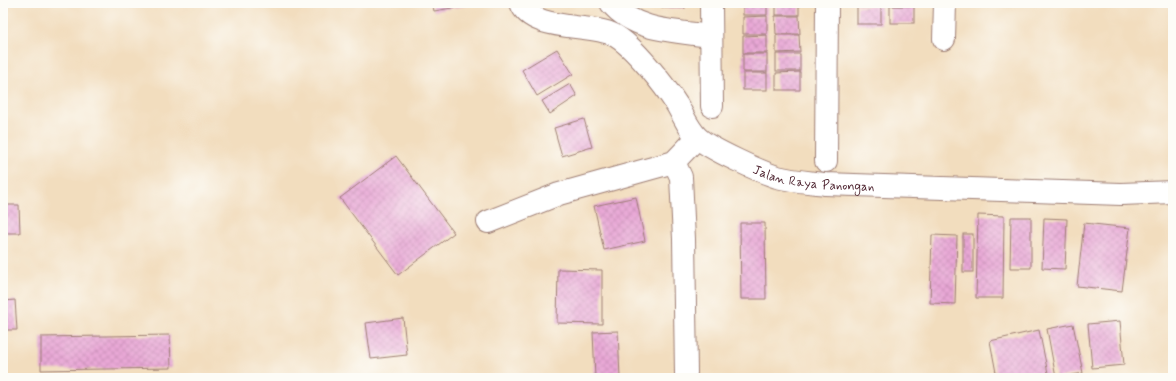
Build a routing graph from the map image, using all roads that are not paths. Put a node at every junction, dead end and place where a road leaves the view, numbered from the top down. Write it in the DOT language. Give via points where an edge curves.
graph roads {
  1 [pos="521,3"];
  2 [pos="611,3"];
  3 [pos="711,3"];
  4 [pos="827,3"];
  5 [pos="945,3"];
  6 [pos="711,36"];
  7 [pos="944,39"];
  8 [pos="712,106"];
  9 [pos="697,138"];
  10 [pos="826,161"];
  11 [pos="674,162"];
  12 [pos="1173,192"];
  13 [pos="488,222"];
  14 [pos="686,373"];
  1 -- 9 [label="street, Jalan Raya Panongan" via="525,12 537,18 554,24 594,29 614,36 630,48 674,101"];
  2 -- 6 [label="street" via="628,18 646,27"];
  3 -- 6 [label="street"];
  4 -- 10 [label="street"];
  5 -- 7 [label="street"];
  6 -- 8 [label="street"];
  9 -- 11 [label="street"];
  9 -- 12 [label="street, Jalan Raya Panongan" via="776,177 825,184 1121,194"];
  11 -- 13 [label="street" via="559,194"];
  11 -- 14 [label="street" via="681,177"];
}
